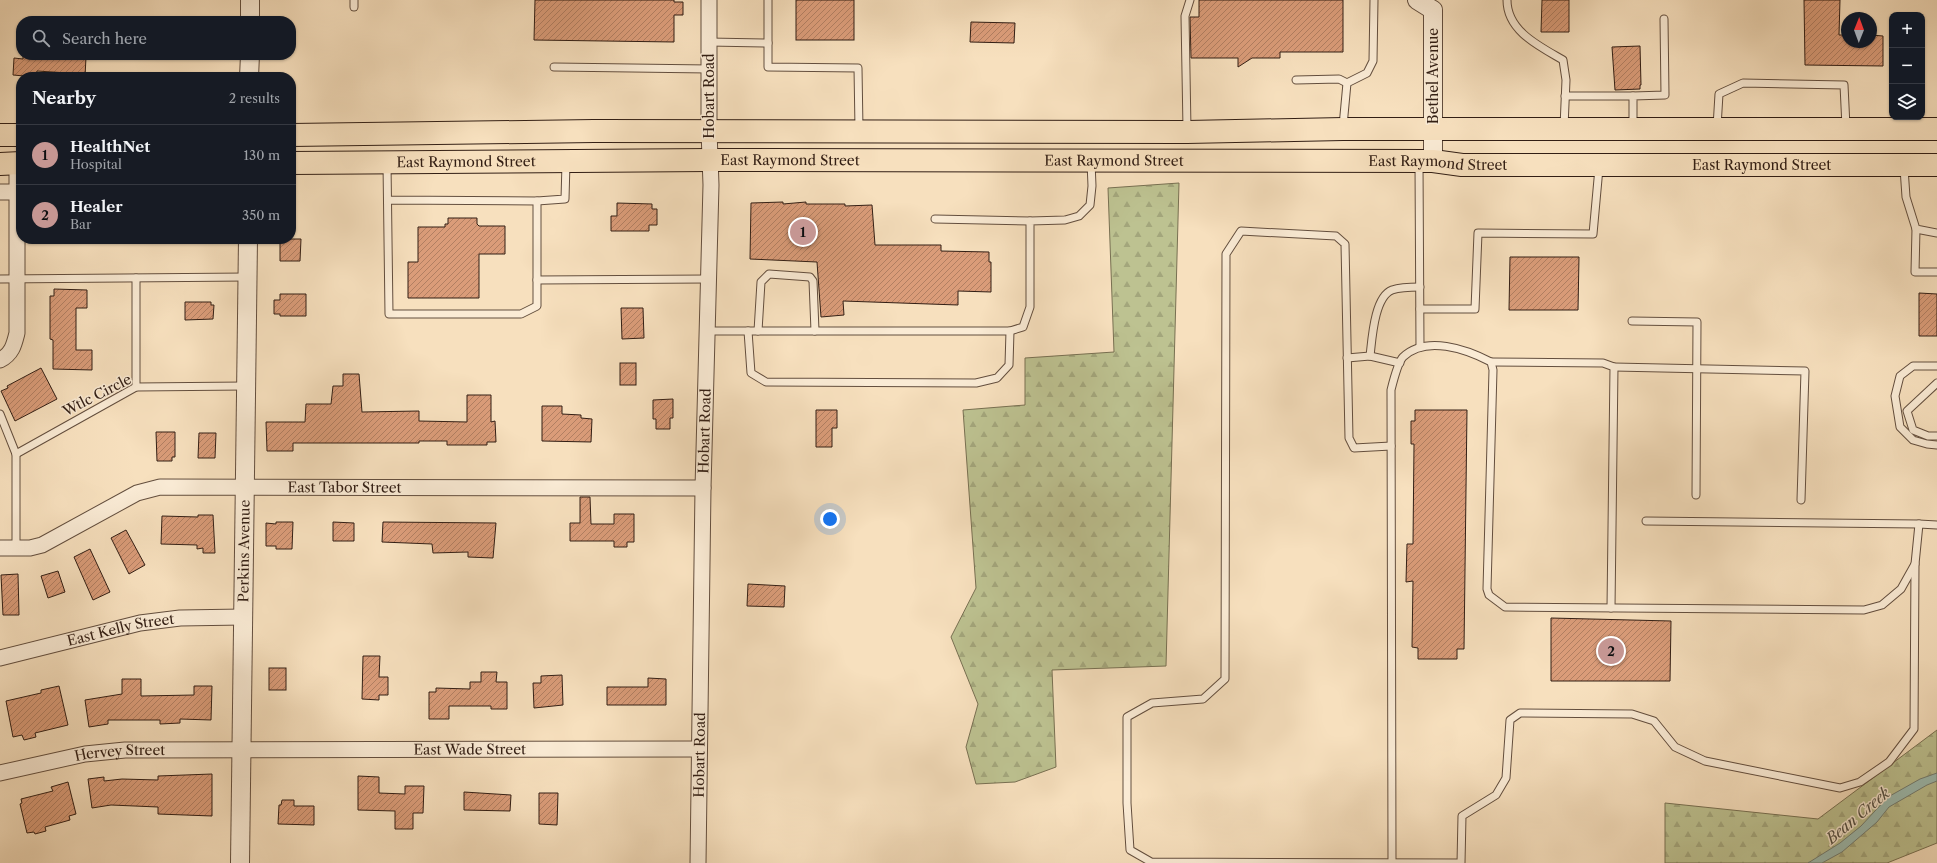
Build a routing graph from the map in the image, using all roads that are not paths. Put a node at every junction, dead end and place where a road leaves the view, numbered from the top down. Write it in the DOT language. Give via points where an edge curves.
graph roads {
  1 [pos="250,0"];
  2 [pos="709,0"];
  3 [pos="768,0"];
  4 [pos="1190,0"];
  5 [pos="1374,0"];
  6 [pos="1417,0"];
  7 [pos="1507,0"];
  8 [pos="1433,5"];
  9 [pos="250,16"];
  10 [pos="1664,18"];
  11 [pos="709,42"];
  12 [pos="768,43"];
  13 [pos="250,60"];
  14 [pos="554,67"];
  15 [pos="709,69"];
  16 [pos="249,72"];
  17 [pos="1296,80"];
  18 [pos="1347,83"];
  19 [pos="1565,96"];
  20 [pos="1633,96"];
  21 [pos="1343,129"];
  22 [pos="1433,129"];
  23 [pos="1564,129"];
  24 [pos="1633,129"];
  25 [pos="1717,129"];
  26 [pos="1846,129"];
  27 [pos="1937,129"];
  28 [pos="709,131"];
  29 [pos="859,132"];
  30 [pos="1187,132"];
  31 [pos="0,135"];
  32 [pos="16,135"];
  33 [pos="296,135"];
  34 [pos="709,160"];
  35 [pos="566,161"];
  36 [pos="1091,161"];
  37 [pos="1426,161"];
  38 [pos="387,162"];
  39 [pos="296,163"];
  40 [pos="13,164"];
  41 [pos="1937,165"];
  42 [pos="1599,166"];
  43 [pos="1903,166"];
  44 [pos="16,185"];
  45 [pos="0,192"];
  46 [pos="16,192"];
  47 [pos="388,200"];
  48 [pos="537,201"];
  49 [pos="935,219"];
  50 [pos="1030,221"];
  51 [pos="1916,229"];
  52 [pos="1937,233"];
  53 [pos="17,244"];
  54 [pos="248,244"];
  55 [pos="1937,272"];
  56 [pos="247,277"];
  57 [pos="136,278"];
  58 [pos="0,279"];
  59 [pos="17,279"];
  60 [pos="708,279"];
  61 [pos="537,280"];
  62 [pos="1420,287"];
  63 [pos="1420,309"];
  64 [pos="1632,321"];
  65 [pos="707,331"];
  66 [pos="748,331"];
  67 [pos="758,331"];
  68 [pos="815,331"];
  69 [pos="1010,331"];
  70 [pos="1420,346"];
  71 [pos="1370,356"];
  72 [pos="1347,358"];
  73 [pos="0,360"];
  74 [pos="1491,362"];
  75 [pos="1400,363"];
  76 [pos="1937,366"];
  77 [pos="1614,367"];
  78 [pos="1697,368"];
  79 [pos="1937,383"];
  80 [pos="245,386"];
  81 [pos="136,387"];
  82 [pos="0,414"];
  83 [pos="1937,436"];
  84 [pos="1937,444"];
  85 [pos="1391,446"];
  86 [pos="16,454"];
  87 [pos="245,486"];
  88 [pos="703,488"];
  89 [pos="1696,495"];
  90 [pos="1801,500"];
  91 [pos="1646,521"];
  92 [pos="1919,524"];
  93 [pos="1937,525"];
  94 [pos="0,548"];
  95 [pos="16,548"];
  96 [pos="1915,564"];
  97 [pos="1611,608"];
  98 [pos="243,617"];
  99 [pos="0,658"];
  100 [pos="241,749"];
  101 [pos="699,749"];
  102 [pos="0,773"];
  103 [pos="1392,861"];
  104 [pos="240,863"];
  105 [pos="698,863"];
  1 -- 9 [label="street"];
  2 -- 11 [label="street, Hobart Road"];
  3 -- 12 [label="lane"];
  4 -- 30 [label="lane" via="1185,16"];
  5 -- 18 [label="lane" via="1373,61 1367,73"];
  6 -- 8 [label="street, Bethel Avenue"];
  7 -- 19 [label="lane" via="1507,10 1515,28 1563,60"];
  8 -- 22 [label="street, Bethel Avenue"];
  10 -- 20 [label="lane" via="1665,95"];
  11 -- 12 [label="lane"];
  11 -- 15 [label="street, Hobart Road"];
  12 -- 29 [label="lane" via="768,67 858,68"];
  13 -- 16 [label="street"];
  14 -- 15 [label="lane"];
  15 -- 28 [label="street, Hobart Road"];
  17 -- 18 [label="lane" via="1339,79"];
  18 -- 21 [label="lane"];
  19 -- 20 [label="lane"];
  19 -- 23 [label="lane"];
  20 -- 24 [label="lane"];
  21 -- 22 [label="main road, East Raymond Street"];
  21 -- 30 [label="main road, East Raymond Street"];
  22 -- 23 [label="main road, East Raymond Street"];
  22 -- 37 [label="street, Bethel Avenue"];
  23 -- 24 [label="main road, East Raymond Street"];
  24 -- 25 [label="main road, East Raymond Street"];
  25 -- 26 [label="main road, East Raymond Street"];
  25 -- 26 [label="lane" via="1719,94 1743,83 1844,85"];
  26 -- 27 [label="main road, East Raymond Street"];
  28 -- 29 [label="main road, East Raymond Street"];
  28 -- 33 [label="main road, East Raymond Street"];
  28 -- 34 [label="street, Hobart Road"];
  29 -- 30 [label="main road, East Raymond Street"];
  31 -- 32 [label="main road"];
  34 -- 35 [label="main road, East Raymond Street"];
  34 -- 36 [label="main road, East Raymond Street"];
  34 -- 60 [label="street, Hobart Road"];
  35 -- 38 [label="main road, East Raymond Street"];
  35 -- 48 [label="lane" via="565,199"];
  36 -- 37 [label="main road, East Raymond Street"];
  36 -- 50 [label="lane" via="1090,205 1079,216 1066,220"];
  37 -- 42 [label="main road, East Raymond Street" via="1462,165"];
  37 -- 62 [label="lane"];
  38 -- 39 [label="main road, East Raymond Street"];
  38 -- 47 [label="lane"];
  40 -- 44 [label="street"];
  41 -- 43 [label="main road, East Raymond Street"];
  42 -- 43 [label="main road, East Raymond Street"];
  42 -- 63 [label="lane" via="1593,234 1478,233 1475,308"];
  43 -- 51 [label="lane" via="1906,197"];
  45 -- 46 [label="street"];
  47 -- 48 [label="lane"];
  47 -- 61 [label="lane" via="389,314 521,314 537,306"];
  48 -- 61 [label="lane"];
  49 -- 50 [label="lane"];
  50 -- 69 [label="lane" via="1030,307 1023,327"];
  51 -- 52 [label="lane"];
  51 -- 55 [label="lane" via="1915,272"];
  53 -- 59 [label="street"];
  54 -- 56 [label="street, Perkins Avenue"];
  56 -- 57 [label="lane"];
  56 -- 80 [label="street, Perkins Avenue"];
  57 -- 59 [label="lane"];
  57 -- 81 [label="lane"];
  58 -- 59 [label="lane"];
  59 -- 73 [label="street" via="17,333 10,353"];
  60 -- 61 [label="lane"];
  60 -- 65 [label="street, Hobart Road"];
  62 -- 63 [label="lane"];
  62 -- 71 [label="lane" via="1390,291 1381,302 1376,315"];
  63 -- 70 [label="lane"];
  64 -- 78 [label="lane" via="1697,322"];
  65 -- 66 [label="lane"];
  65 -- 88 [label="street, Hobart Road"];
  66 -- 67 [label="lane"];
  66 -- 69 [label="lane" via="752,373 766,382 969,383 997,378 1008,365"];
  67 -- 68 [label="lane"];
  67 -- 68 [label="lane" via="761,282 768,274 810,277 813,281"];
  68 -- 69 [label="lane"];
  70 -- 74 [label="lane" via="1452,347 1476,354"];
  70 -- 75 [label="lane" via="1402,358"];
  71 -- 72 [label="lane"];
  71 -- 75 [label="lane"];
  72 -- 85 [label="lane" via="1349,438 1354,448"];
  72 -- 103 [label="lane" via="1345,244 1336,236 1241,231 1226,254 1225,679 1203,699 1152,703 1127,717 1130,850 1151,862"];
  74 -- 77 [label="lane" via="1603,363"];
  74 -- 97 [label="lane" via="1493,370 1487,589 1489,595 1505,607"];
  75 -- 85 [label="lane" via="1391,390"];
  76 -- 84 [label="lane" via="1913,366 1900,376 1895,396 1900,427 1913,440"];
  77 -- 78 [label="lane"];
  77 -- 97 [label="lane"];
  78 -- 89 [label="lane"];
  78 -- 90 [label="lane" via="1805,371"];
  79 -- 83 [label="lane" via="1907,411 1913,430 1928,436"];
  80 -- 81 [label="lane, Wtlc Circle"];
  80 -- 87 [label="street, Perkins Avenue"];
  81 -- 86 [label="lane, Wtlc Circle"];
  82 -- 86 [label="lane"];
  85 -- 103 [label="lane"];
  86 -- 95 [label="lane"];
  87 -- 88 [label="street, East Tabor Street"];
  87 -- 95 [label="street, East Tabor Street" via="169,487 144,490 42,545"];
  87 -- 98 [label="street, Perkins Avenue"];
  88 -- 101 [label="street, Hobart Road"];
  91 -- 92 [label="lane"];
  92 -- 93 [label="lane"];
  92 -- 96 [label="lane"];
  94 -- 95 [label="street, East Tabor Street"];
  96 -- 97 [label="lane" via="1901,589 1882,606 1864,610"];
  96 -- 103 [label="lane" via="1914,729 1889,762 1860,782 1840,788 1705,761 1675,747 1654,721 1632,714 1520,713 1510,720 1506,778 1496,795 1462,816 1461,863"];
  98 -- 99 [label="street, East Kelly Street" via="180,618 140,623"];
  98 -- 100 [label="street, Perkins Avenue"];
  100 -- 101 [label="street, East Wade Street"];
  100 -- 102 [label="street, Hervey Street" via="110,750"];
  100 -- 104 [label="street, Perkins Avenue"];
  101 -- 105 [label="street, Hobart Road"];
}
